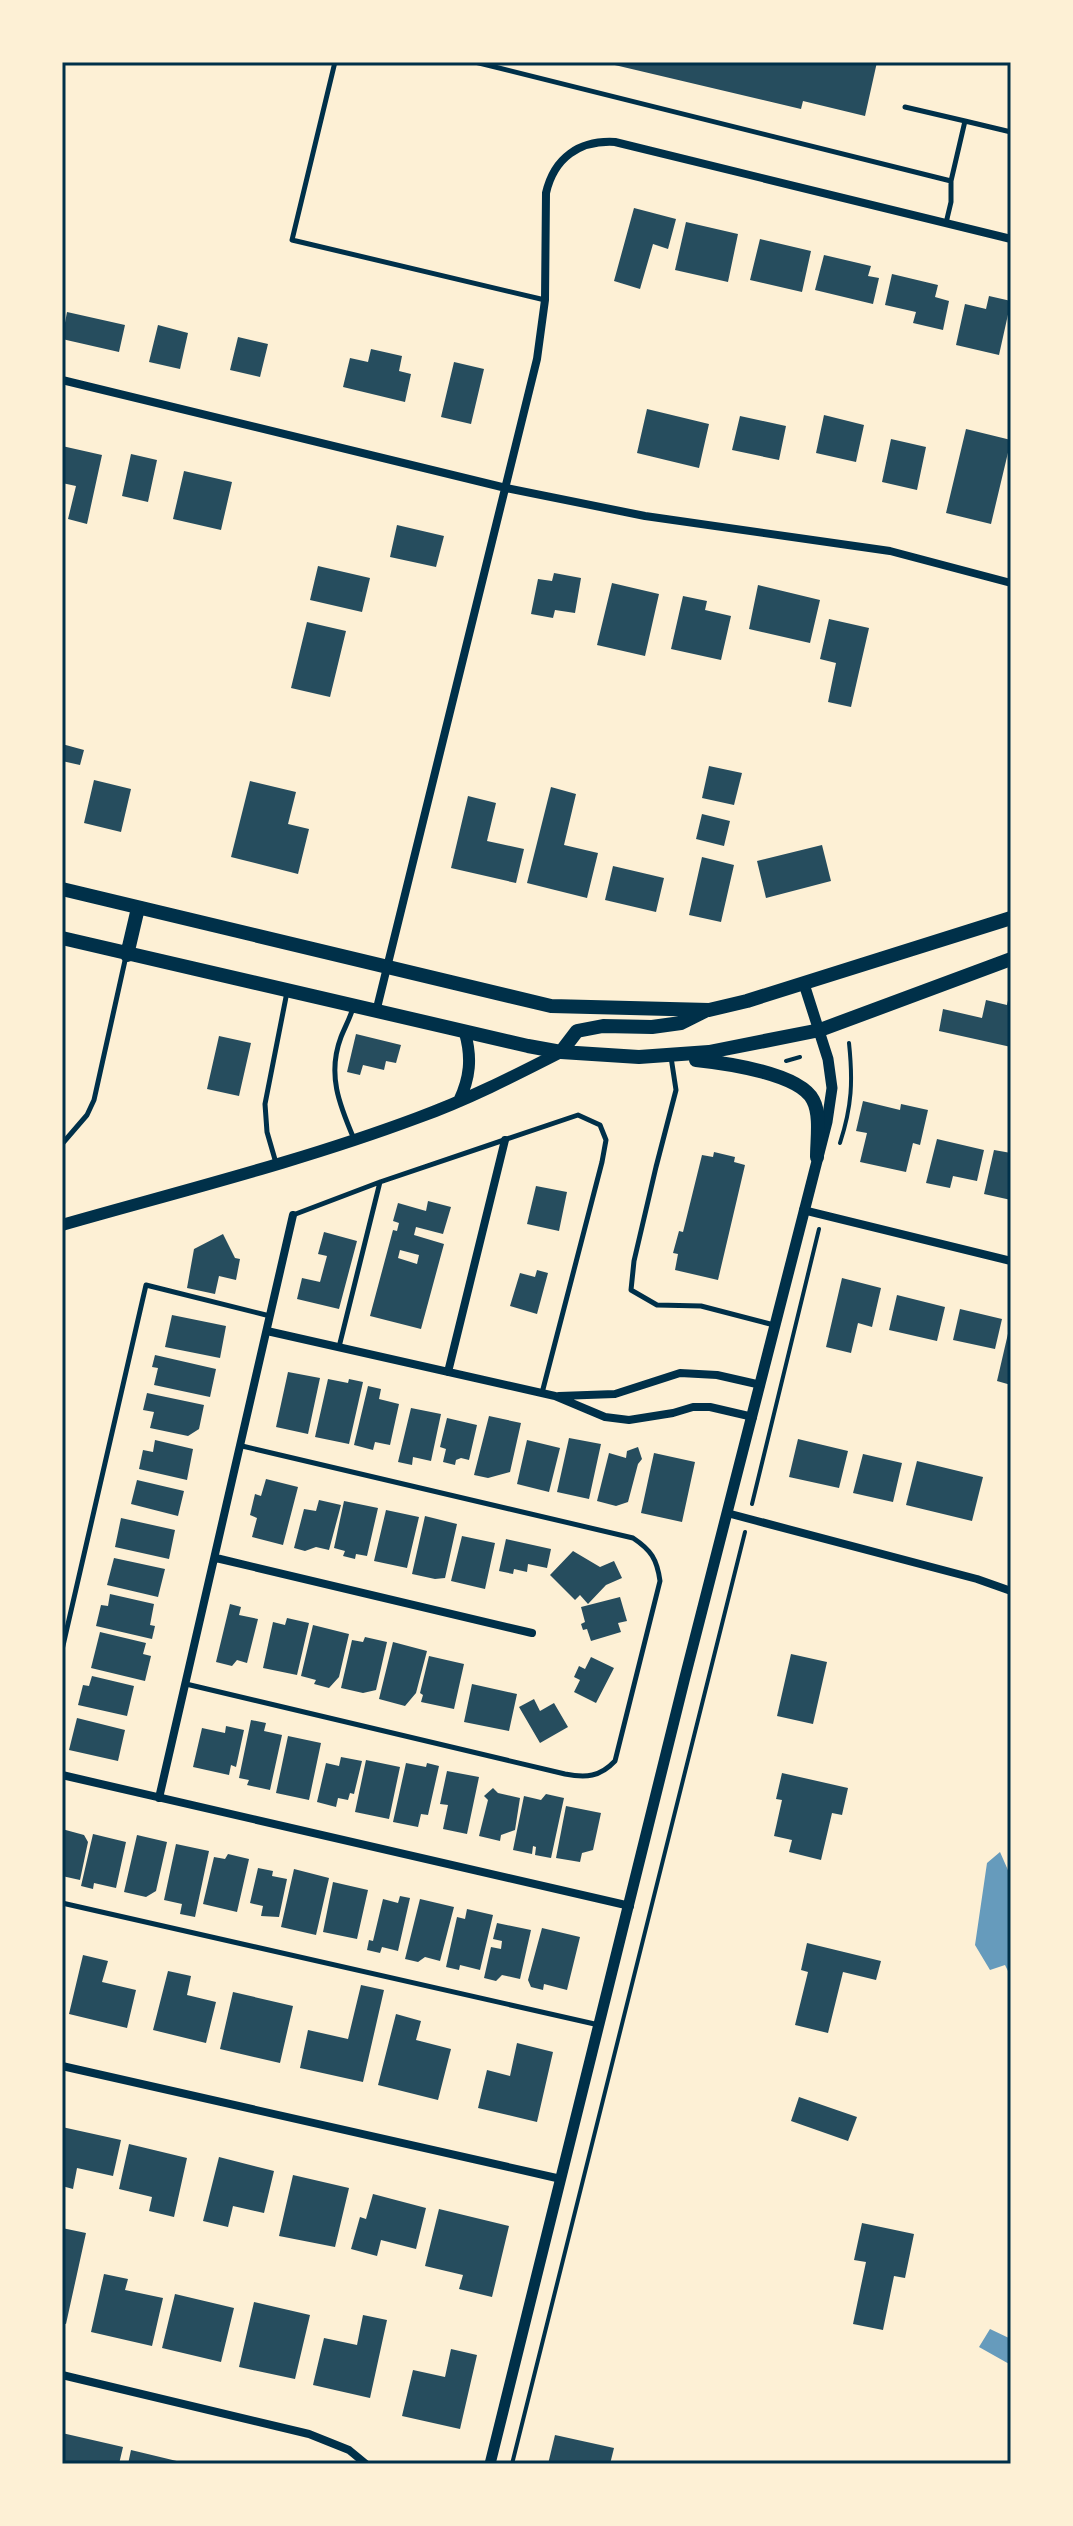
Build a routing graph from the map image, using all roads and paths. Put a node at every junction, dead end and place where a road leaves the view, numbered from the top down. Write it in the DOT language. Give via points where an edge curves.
graph roads {
  1 [pos="335,62"];
  2 [pos="475,62"];
  3 [pos="905,107"];
  4 [pos="965,121"];
  5 [pos="1011,132"];
  6 [pos="951,181"];
  7 [pos="946,223"];
  8 [pos="1011,239"];
  9 [pos="545,300"];
  10 [pos="62,380"];
  11 [pos="506,488"];
  12 [pos="1011,583"];
  13 [pos="62,889"];
  14 [pos="138,908"];
  15 [pos="1011,918"];
  16 [pos="62,938"];
  17 [pos="127,955"];
  18 [pos="1011,959"];
  19 [pos="387,968"];
  20 [pos="804,984"];
  21 [pos="287,992"];
  22 [pos="353,1006"];
  23 [pos="709,1010"];
  24 [pos="376,1012"];
  25 [pos="820,1030"];
  26 [pos="465,1033"];
  27 [pos="849,1043"];
  28 [pos="561,1052"];
  29 [pos="671,1057"];
  30 [pos="800,1057"];
  31 [pos="786,1061"];
  32 [pos="459,1101"];
  33 [pos="354,1140"];
  34 [pos="505,1140"];
  35 [pos="62,1144"];
  36 [pos="839,1149"];
  37 [pos="817,1157"];
  38 [pos="276,1164"];
  39 [pos="380,1182"];
  40 [pos="803,1210"];
  41 [pos="293,1215"];
  42 [pos="823,1215"];
  43 [pos="62,1225"];
  44 [pos="1011,1261"];
  45 [pos="270,1316"];
  46 [pos="775,1326"];
  47 [pos="267,1331"];
  48 [pos="339,1348"];
  49 [pos="448,1372"];
  50 [pos="761,1385"];
  51 [pos="542,1394"];
  52 [pos="555,1396"];
  53 [pos="753,1417"];
  54 [pos="242,1446"];
  55 [pos="727,1513"];
  56 [pos="748,1518"];
  57 [pos="216,1558"];
  58 [pos="1011,1591"];
  59 [pos="532,1633"];
  60 [pos="62,1650"];
  61 [pos="186,1684"];
  62 [pos="62,1775"];
  63 [pos="159,1798"];
  64 [pos="62,1903"];
  65 [pos="630,1906"];
  66 [pos="600,2026"];
  67 [pos="62,2066"];
  68 [pos="561,2179"];
  69 [pos="62,2375"];
  70 [pos="366,2464"];
  71 [pos="490,2464"];
  72 [pos="512,2464"];
  1 -- 9 [label="lane" via="292,240"];
  2 -- 6 [label="lane"];
  3 -- 4 [label="lane"];
  4 -- 5 [label="lane"];
  4 -- 6 [label="lane"];
  6 -- 7 [label="lane"];
  7 -- 8 [label="street"];
  7 -- 9 [label="street" via="601,141 581,146 554,168 546,193"];
  9 -- 11 [label="street" via="537,359"];
  10 -- 11 [label="street"];
  11 -- 12 [label="street" via="645,516 890,551"];
  11 -- 19 [label="street"];
  13 -- 14 [label="main road"];
  14 -- 17 [label="main road"];
  14 -- 19 [label="main road"];
  15 -- 20 [label="main road"];
  16 -- 17 [label="main road"];
  17 -- 21 [label="main road"];
  17 -- 35 [label="lane" via="94,1100"];
  18 -- 25 [label="main road"];
  19 -- 23 [label="main road" via="551,1006"];
  19 -- 24 [label="street"];
  20 -- 23 [label="main road"];
  20 -- 25 [label="street"];
  21 -- 22 [label="main road"];
  21 -- 38 [label="lane" via="265,1104"];
  22 -- 24 [label="main road"];
  22 -- 33 [label="lane" via="333,1072 338,1103"];
  23 -- 28 [label="main road" via="681,1023 577,1031"];
  24 -- 26 [label="main road"];
  25 -- 29 [label="main road"];
  25 -- 37 [label="street" via="832,1088"];
  26 -- 28 [label="main road"];
  26 -- 32 [label="main road" via="469,1071"];
  27 -- 36 [label="path" via="853,1080"];
  28 -- 29 [label="main road"];
  28 -- 32 [label="main road"];
  29 -- 37 [label="main road" via="754,1071 800,1086 817,1110"];
  29 -- 46 [label="lane" via="676,1090 631,1290 657,1305 701,1306"];
  30 -- 31 [label="path"];
  32 -- 33 [label="main road"];
  33 -- 38 [label="main road"];
  34 -- 39 [label="lane"];
  34 -- 49 [label="street"];
  34 -- 51 [label="lane" via="578,1115 600,1125 606,1140"];
  37 -- 40 [label="street"];
  38 -- 43 [label="main road"];
  39 -- 41 [label="lane"];
  39 -- 48 [label="lane"];
  40 -- 42 [label="street"];
  40 -- 46 [label="street"];
  41 -- 45 [label="street"];
  42 -- 44 [label="street"];
  42 -- 56 [label="path"];
  45 -- 47 [label="street"];
  45 -- 60 [label="lane" via="146,1285"];
  46 -- 50 [label="street"];
  47 -- 48 [label="street"];
  47 -- 54 [label="street"];
  48 -- 49 [label="street"];
  49 -- 51 [label="street"];
  50 -- 52 [label="street" via="680,1373 615,1394"];
  50 -- 53 [label="street"];
  51 -- 52 [label="street"];
  52 -- 53 [label="street" via="605,1417 629,1420 693,1407"];
  53 -- 55 [label="street"];
  54 -- 57 [label="street"];
  54 -- 61 [label="lane" via="633,1538 650,1549 660,1581 615,1761 596,1776 565,1774"];
  55 -- 56 [label="street"];
  55 -- 65 [label="street"];
  56 -- 58 [label="street"];
  56 -- 72 [label="path"];
  57 -- 59 [label="street"];
  57 -- 61 [label="street"];
  61 -- 63 [label="street"];
  62 -- 63 [label="street"];
  63 -- 65 [label="street"];
  64 -- 66 [label="lane"];
  65 -- 66 [label="street"];
  66 -- 68 [label="street"];
  67 -- 68 [label="street"];
  68 -- 71 [label="street"];
  69 -- 70 [label="street" via="309,2434 349,2450"];
}
